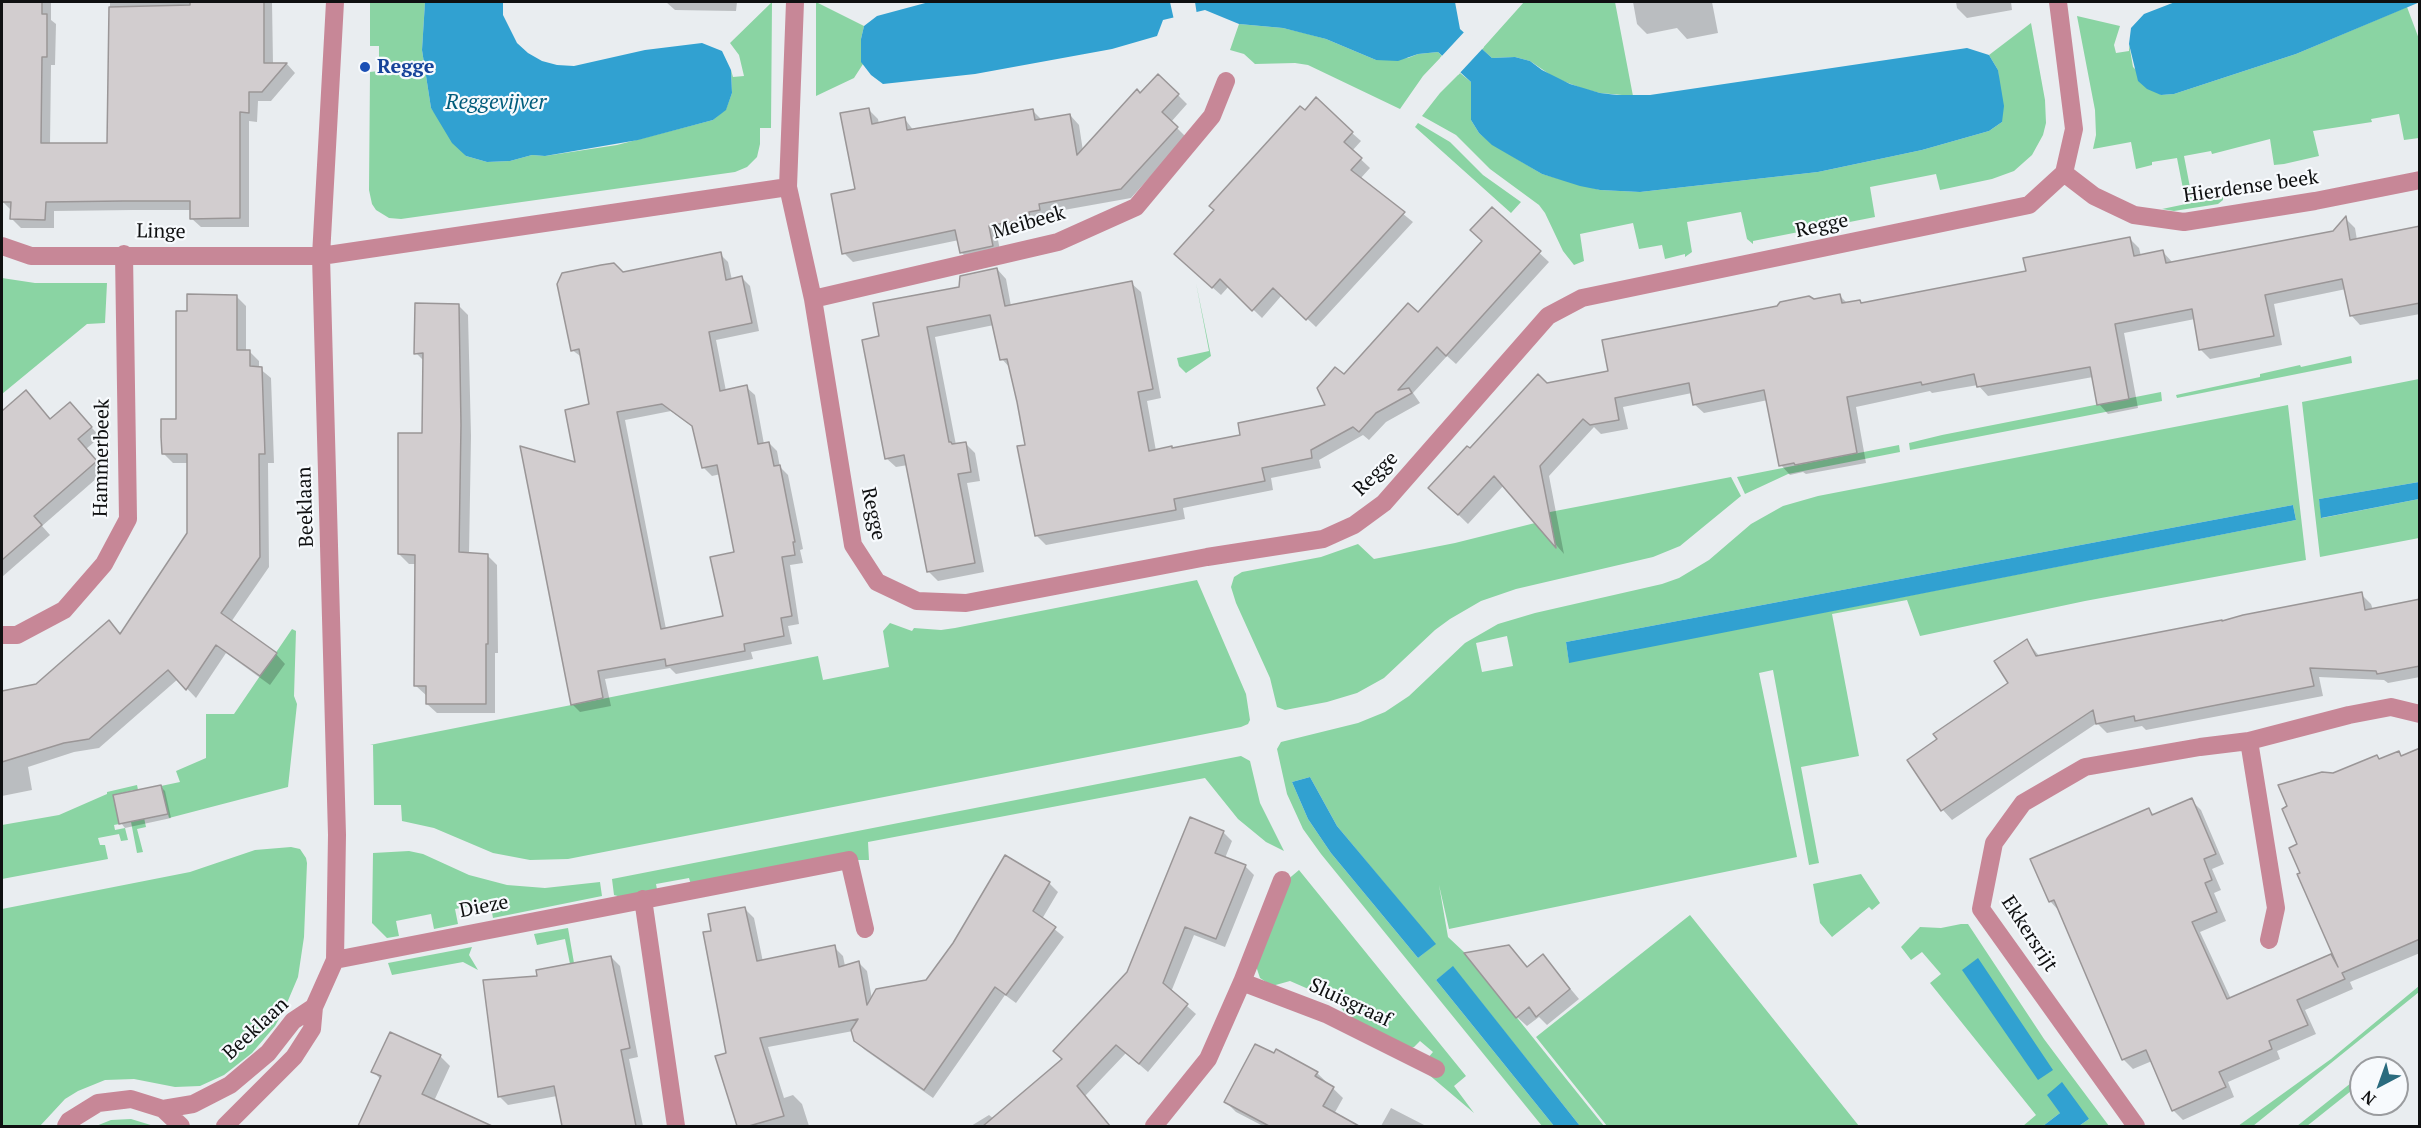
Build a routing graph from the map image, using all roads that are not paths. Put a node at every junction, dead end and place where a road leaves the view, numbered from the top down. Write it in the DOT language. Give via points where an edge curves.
graph roads {
  1 [pos="335,2"];
  2 [pos="795,2"];
  3 [pos="2058,2"];
  4 [pos="1226,81"];
  5 [pos="2064,173"];
  6 [pos="2420,180"];
  7 [pos="788,187"];
  8 [pos="2,246"];
  9 [pos="124,254"];
  10 [pos="321,256"];
  11 [pos="813,299"];
  12 [pos="2,635"];
  13 [pos="2420,714"];
  14 [pos="2250,741"];
  15 [pos="1282,880"];
  16 [pos="643,899"];
  17 [pos="865,929"];
  18 [pos="2269,940"];
  19 [pos="335,960"];
  20 [pos="1242,982"];
  21 [pos="314,1007"];
  22 [pos="1436,1069"];
  23 [pos="163,1109"];
  24 [pos="66,1126"];
  25 [pos="181,1126"];
  26 [pos="225,1126"];
  27 [pos="676,1126"];
  28 [pos="1154,1126"];
  29 [pos="2136,1126"];
  1 -- 10 [label="street, Beeklaan"];
  2 -- 7 [label="street, Regge"];
  3 -- 5 [label="street" via="2074,129"];
  4 -- 11 [label="street, Meibeek" via="1212,116 1136,207 1058,242"];
  5 -- 6 [label="street, Hierdense beek" via="2094,196 2134,215 2184,222"];
  5 -- 11 [label="street, Regge" via="2029,205 1582,298 1548,316 1384,502 1354,525 1323,539 966,603 917,601 877,582 853,545"];
  7 -- 10 [label="street"];
  7 -- 11 [label="street, Regge"];
  8 -- 9 [label="street, Linge" via="32,256"];
  9 -- 10 [label="street, Linge"];
  9 -- 12 [label="street, Hammerbeek" via="128,519 104,564 64,610 17,635"];
  10 -- 19 [label="street, Beeklaan" via="337,835"];
  13 -- 14 [label="street, Ekkersrijt" via="2391,707"];
  14 -- 18 [label="street" via="2276,908"];
  14 -- 29 [label="street, Ekkersrijt" via="2085,767 2023,803 1994,843 1981,909"];
  15 -- 20 [label="street"];
  16 -- 17 [label="street, Dieze" via="849,860"];
  16 -- 19 [label="street, Dieze"];
  16 -- 27 [label="street"];
  19 -- 21 [label="street, Beeklaan"];
  20 -- 22 [label="street, Sluisgraaf" via="1326,1014"];
  20 -- 28 [label="street" via="1208,1059"];
  21 -- 23 [label="street, Beeklaan" via="294,1021 268,1053 230,1085 193,1104"];
  21 -- 26 [label="street, Beeklaan" via="312,1029 294,1057"];
  23 -- 24 [label="street" via="131,1099 98,1103"];
  23 -- 25 [label="street"];
}
